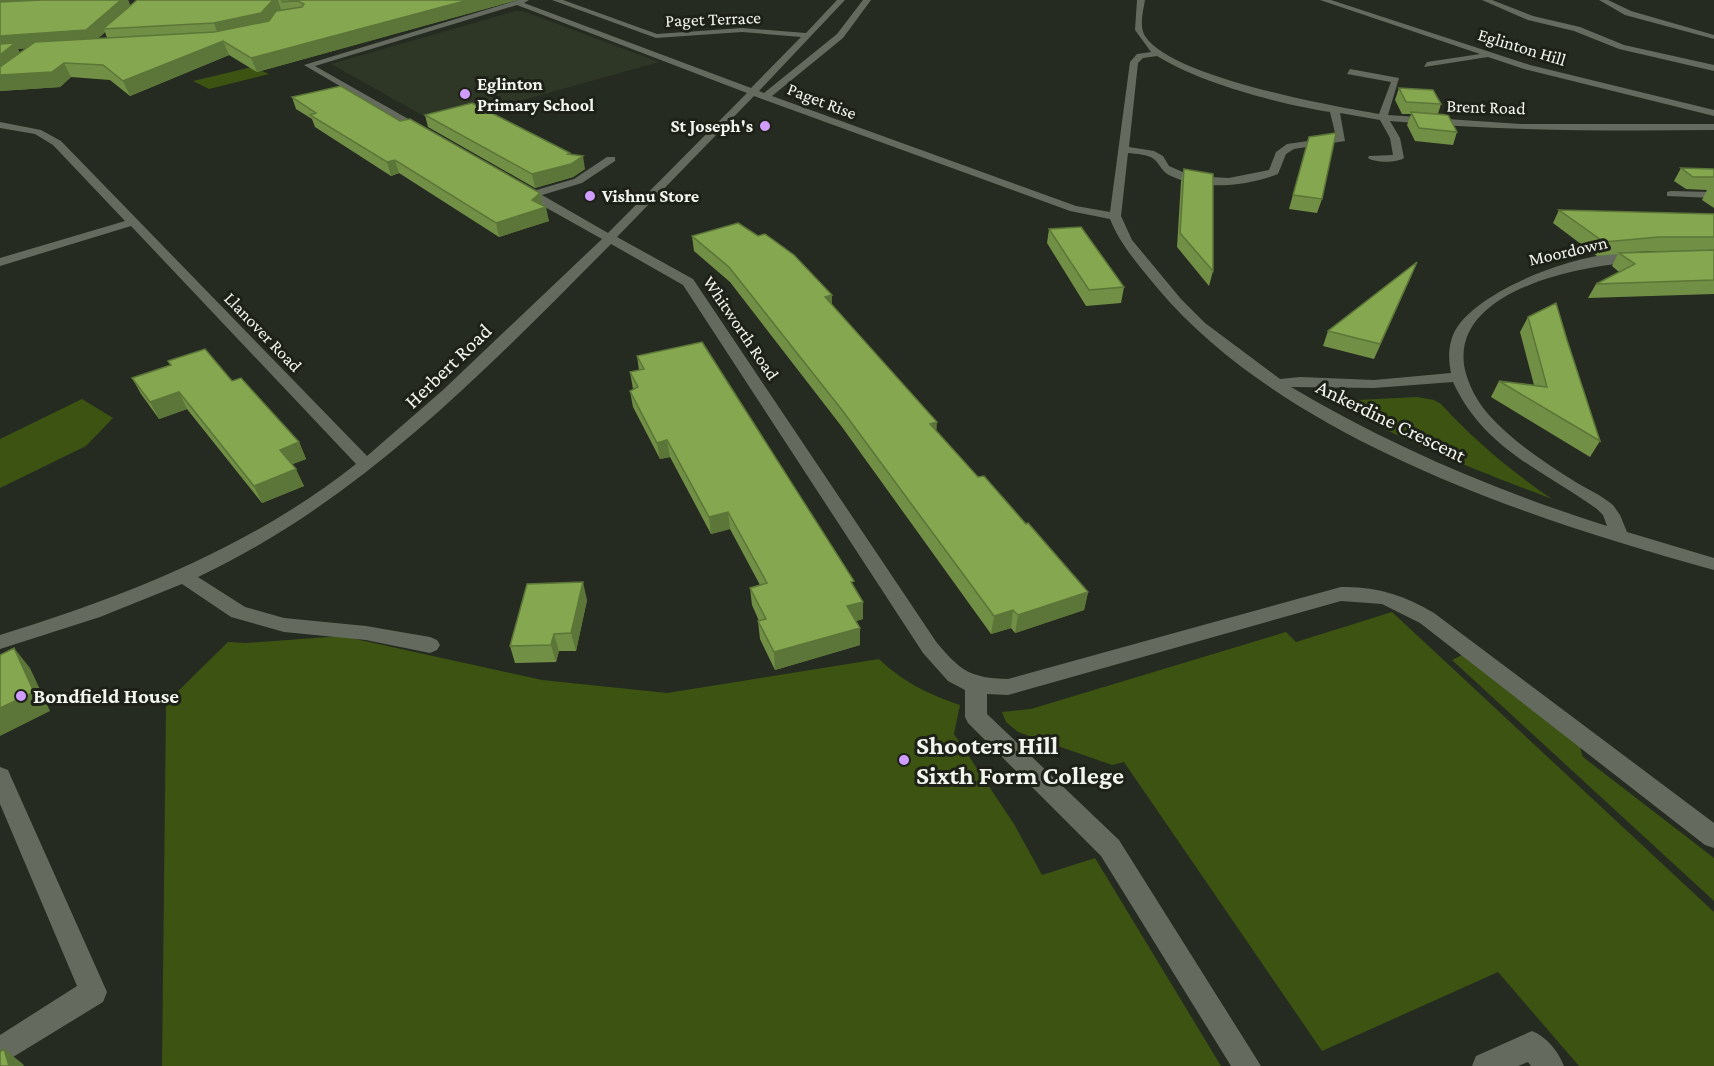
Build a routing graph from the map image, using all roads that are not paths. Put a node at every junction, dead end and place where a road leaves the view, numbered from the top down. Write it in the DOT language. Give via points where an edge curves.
graph roads {
  1 [pos="555,0"];
  2 [pos="841,0"];
  3 [pos="867,0"];
  4 [pos="1141,0"];
  5 [pos="1324,0"];
  6 [pos="1486,0"];
  7 [pos="1603,0"];
  8 [pos="523,2"];
  9 [pos="807,35"];
  10 [pos="1714,37"];
  11 [pos="1159,53"];
  12 [pos="1489,55"];
  13 [pos="1427,65"];
  14 [pos="1714,68"];
  15 [pos="1350,72"];
  16 [pos="759,95"];
  17 [pos="1334,110"];
  18 [pos="1714,113"];
  19 [pos="1383,117"];
  20 [pos="0,125"];
  21 [pos="1714,128"];
  22 [pos="440,141"];
  23 [pos="1125,150"];
  24 [pos="1373,158"];
  25 [pos="611,159"];
  26 [pos="511,183"];
  27 [pos="1671,194"];
  28 [pos="531,195"];
  29 [pos="1714,195"];
  30 [pos="1115,216"];
  31 [pos="133,222"];
  32 [pos="611,239"];
  33 [pos="1651,257"];
  34 [pos="0,262"];
  35 [pos="1457,377"];
  36 [pos="1275,384"];
  37 [pos="367,466"];
  38 [pos="1619,538"];
  39 [pos="1714,564"];
  40 [pos="183,576"];
  41 [pos="0,642"];
  42 [pos="430,645"];
  43 [pos="976,687"];
  44 [pos="0,777"];
  45 [pos="1714,837"];
  46 [pos="0,1051"];
  47 [pos="1247,1066"];
  48 [pos="1486,1066"];
  49 [pos="1550,1066"];
  1 -- 9 [label="street, Paget Terrace" via="656,36 742,30"];
  2 -- 9 [label="street, Herbert Road"];
  3 -- 16 [label="street, Herbert Road" via="840,36"];
  4 -- 11 [label="street" via="1137,28 1143,40"];
  5 -- 12 [label="street, Eglinton Hill"];
  6 -- 14 [label="street" via="1622,47"];
  7 -- 10 [label="street" via="1628,13"];
  8 -- 16 [label="street, Paget Rise"];
  8 -- 22 [label="street" via="308,65"];
  9 -- 16 [label="street, Herbert Road"];
  11 -- 17 [label="street, Brent Road" via="1255,92"];
  11 -- 23 [label="street" via="1140,56 1134,62"];
  12 -- 13 [label="street"];
  12 -- 18 [label="street, Eglinton Hill"];
  15 -- 19 [label="street" via="1396,80"];
  16 -- 30 [label="street, Paget Rise" via="1074,209"];
  16 -- 32 [label="street, Herbert Road"];
  17 -- 19 [label="street, Brent Road"];
  17 -- 23 [label="street" via="1341,139 1291,146 1281,152 1274,172 1246,181 1184,177 1168,172 1160,166 1159,158 1150,153"];
  19 -- 21 [label="street, Brent Road" via="1508,125"];
  19 -- 24 [label="street" via="1395,138 1399,158"];
  20 -- 31 [label="street, Llanover Road" via="49,136"];
  23 -- 30 [label="street"];
  25 -- 28 [label="street" via="578,181"];
  26 -- 28 [label="street, Whitworth Road"];
  27 -- 29 [label="street"];
  28 -- 32 [label="street, Whitworth Road"];
  30 -- 36 [label="street, Ankerdine Crescent" via="1120,232 1167,292 1204,330"];
  31 -- 34 [label="street"];
  31 -- 37 [label="street, Llanover Road"];
  32 -- 37 [label="street, Herbert Road" via="412,429"];
  32 -- 43 [label="street, Whitworth Road" via="688,282 930,648 952,675"];
  33 -- 35 [label="street, Moordown" via="1558,270 1523,282 1493,299 1469,320 1455,343"];
  35 -- 36 [label="street" via="1374,384"];
  35 -- 38 [label="street, Moordown" via="1469,403 1509,442 1610,510"];
  36 -- 38 [label="street, Ankerdine Crescent" via="1408,456 1505,499"];
  37 -- 40 [label="street, Herbert Road" via="299,514"];
  38 -- 39 [label="street, Ankerdine Crescent"];
  40 -- 41 [label="street, Herbert Road" via="60,624"];
  40 -- 42 [label="street" via="238,612 284,625 366,633"];
  43 -- 45 [label="street" via="1008,687 1341,594 1366,593 1396,599 1427,618"];
  43 -- 47 [label="street" via="976,717 1110,848"];
  44 -- 46 [label="street" via="93,992"];
  48 -- 49 [label="street" via="1532,1045"];
}
